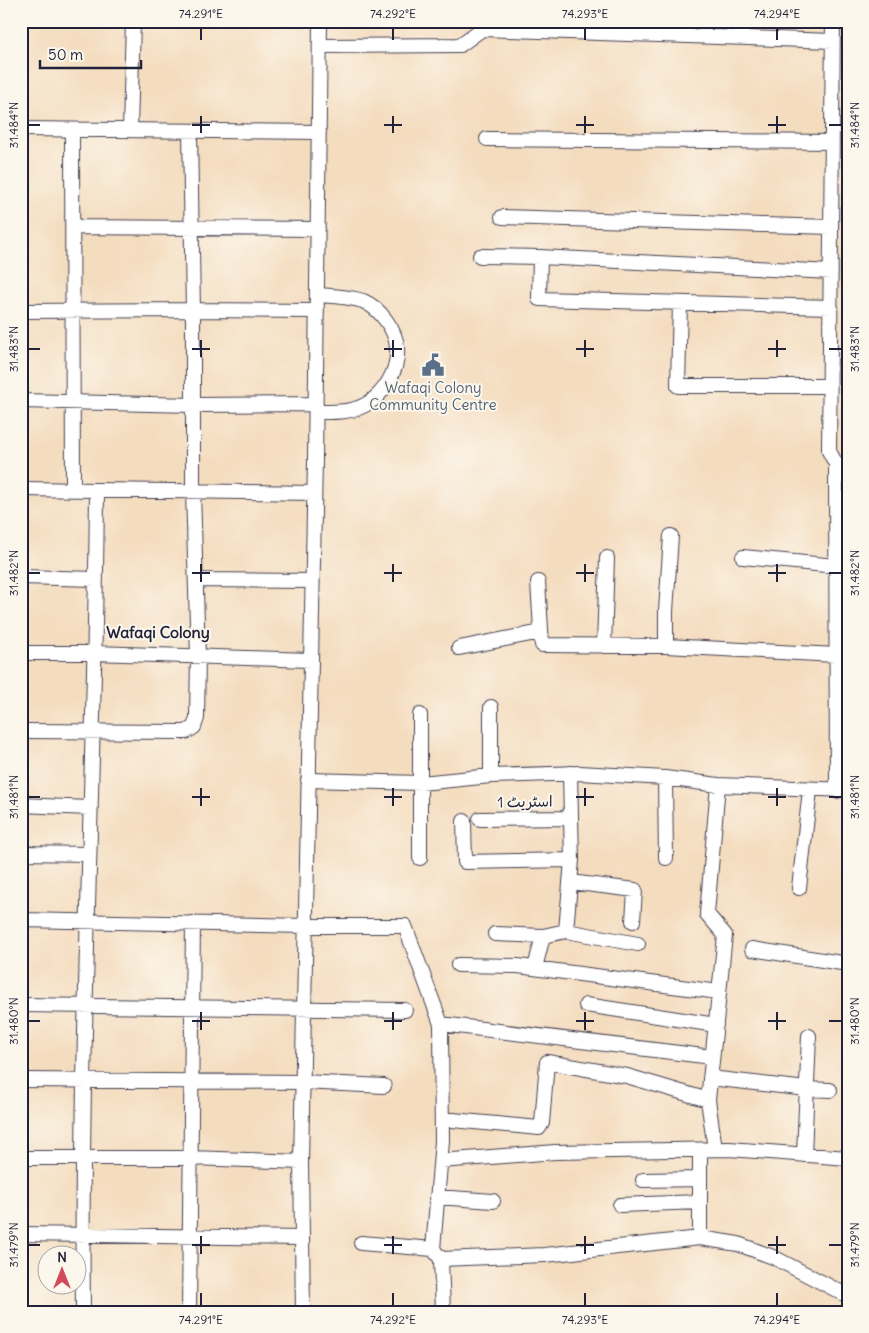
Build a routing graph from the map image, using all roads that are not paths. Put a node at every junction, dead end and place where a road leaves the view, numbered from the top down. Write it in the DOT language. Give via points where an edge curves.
graph roads {
  1 [pos="133,21"];
  2 [pos="320,21"];
  3 [pos="833,21"];
  4 [pos="833,41"];
  5 [pos="320,46"];
  6 [pos="21,129"];
  7 [pos="72,130"];
  8 [pos="130,130"];
  9 [pos="190,131"];
  10 [pos="319,132"];
  11 [pos="487,138"];
  12 [pos="832,142"];
  13 [pos="502,217"];
  14 [pos="73,227"];
  15 [pos="831,227"];
  16 [pos="192,228"];
  17 [pos="318,230"];
  18 [pos="480,256"];
  19 [pos="540,257"];
  20 [pos="831,272"];
  21 [pos="317,295"];
  22 [pos="680,303"];
  23 [pos="831,308"];
  24 [pos="193,310"];
  25 [pos="21,311"];
  26 [pos="73,311"];
  27 [pos="317,312"];
  28 [pos="829,386"];
  29 [pos="21,402"];
  30 [pos="73,402"];
  31 [pos="193,405"];
  32 [pos="316,408"];
  33 [pos="842,462"];
  34 [pos="21,489"];
  35 [pos="73,490"];
  36 [pos="97,490"];
  37 [pos="193,491"];
  38 [pos="314,493"];
  39 [pos="671,536"];
  40 [pos="743,557"];
  41 [pos="607,558"];
  42 [pos="840,572"];
  43 [pos="21,577"];
  44 [pos="96,579"];
  45 [pos="196,580"];
  46 [pos="312,581"];
  47 [pos="538,582"];
  48 [pos="541,632"];
  49 [pos="604,646"];
  50 [pos="666,646"];
  51 [pos="459,648"];
  52 [pos="21,653"];
  53 [pos="94,653"];
  54 [pos="836,655"];
  55 [pos="198,656"];
  56 [pos="311,660"];
  57 [pos="491,707"];
  58 [pos="420,715"];
  59 [pos="21,730"];
  60 [pos="91,731"];
  61 [pos="570,773"];
  62 [pos="491,776"];
  63 [pos="665,778"];
  64 [pos="308,780"];
  65 [pos="421,783"];
  66 [pos="718,785"];
  67 [pos="810,790"];
  68 [pos="842,790"];
  69 [pos="21,806"];
  70 [pos="89,808"];
  71 [pos="571,818"];
  72 [pos="480,819"];
  73 [pos="464,821"];
  74 [pos="21,853"];
  75 [pos="88,854"];
  76 [pos="420,858"];
  77 [pos="666,858"];
  78 [pos="572,860"];
  79 [pos="570,882"];
  80 [pos="800,888"];
  81 [pos="21,920"];
  82 [pos="633,920"];
  83 [pos="87,922"];
  84 [pos="193,923"];
  85 [pos="305,926"];
  86 [pos="566,931"];
  87 [pos="495,934"];
  88 [pos="543,936"];
  89 [pos="638,944"];
  90 [pos="752,949"];
  91 [pos="848,964"];
  92 [pos="458,965"];
  93 [pos="535,968"];
  94 [pos="719,992"];
  95 [pos="21,1005"];
  96 [pos="85,1005"];
  97 [pos="586,1005"];
  98 [pos="192,1006"];
  99 [pos="305,1009"];
  100 [pos="405,1010"];
  101 [pos="440,1024"];
  102 [pos="716,1025"];
  103 [pos="809,1036"];
  104 [pos="712,1057"];
  105 [pos="710,1078"];
  106 [pos="21,1080"];
  107 [pos="84,1081"];
  108 [pos="191,1081"];
  109 [pos="302,1082"];
  110 [pos="384,1086"];
  111 [pos="807,1089"];
  112 [pos="830,1090"];
  113 [pos="708,1100"];
  114 [pos="442,1119"];
  115 [pos="715,1149"];
  116 [pos="700,1150"];
  117 [pos="804,1155"];
  118 [pos="21,1158"];
  119 [pos="83,1158"];
  120 [pos="190,1158"];
  121 [pos="848,1158"];
  122 [pos="441,1161"];
  123 [pos="301,1162"];
  124 [pos="700,1179"];
  125 [pos="643,1180"];
  126 [pos="437,1197"];
  127 [pos="493,1201"];
  128 [pos="700,1202"];
  129 [pos="620,1205"];
  130 [pos="21,1234"];
  131 [pos="82,1235"];
  132 [pos="190,1236"];
  133 [pos="302,1238"];
  134 [pos="700,1238"];
  135 [pos="361,1243"];
  136 [pos="437,1254"];
  137 [pos="848,1296"];
  138 [pos="83,1312"];
  139 [pos="188,1312"];
  140 [pos="303,1312"];
  141 [pos="443,1312"];
  1 -- 8 [label="street"];
  2 -- 5 [label="street"];
  3 -- 4 [label="street"];
  4 -- 5 [label="street" via="482,29 460,45"];
  4 -- 12 [label="street"];
  5 -- 10 [label="street"];
  6 -- 7 [label="street"];
  7 -- 8 [label="street"];
  7 -- 14 [label="street"];
  8 -- 9 [label="street"];
  9 -- 10 [label="street"];
  9 -- 16 [label="street"];
  10 -- 17 [label="street"];
  11 -- 12 [label="street"];
  12 -- 15 [label="street"];
  13 -- 15 [label="street"];
  14 -- 16 [label="street"];
  14 -- 26 [label="street"];
  15 -- 20 [label="street"];
  16 -- 17 [label="street"];
  16 -- 24 [label="street"];
  17 -- 21 [label="street"];
  18 -- 19 [label="street"];
  19 -- 20 [label="street"];
  19 -- 22 [label="street" via="539,299"];
  20 -- 23 [label="street"];
  21 -- 27 [label="street"];
  21 -- 32 [label="street" via="363,301 378,311 391,327 398,348 394,370 382,392 364,406 344,412"];
  22 -- 23 [label="street"];
  22 -- 28 [label="street" via="678,386"];
  23 -- 28 [label="street"];
  24 -- 26 [label="street"];
  24 -- 27 [label="street"];
  24 -- 31 [label="street"];
  25 -- 26 [label="street"];
  26 -- 30 [label="street"];
  27 -- 32 [label="street"];
  28 -- 33 [label="street" via="829,451"];
  29 -- 30 [label="street"];
  30 -- 31 [label="street"];
  30 -- 35 [label="street"];
  31 -- 32 [label="street"];
  31 -- 37 [label="street"];
  32 -- 38 [label="street"];
  33 -- 42 [label="street"];
  34 -- 35 [label="street"];
  35 -- 36 [label="street"];
  36 -- 37 [label="street"];
  36 -- 44 [label="street"];
  37 -- 38 [label="street"];
  37 -- 45 [label="street"];
  38 -- 46 [label="street"];
  39 -- 50 [label="street"];
  40 -- 42 [label="street"];
  41 -- 49 [label="street"];
  42 -- 54 [label="street"];
  43 -- 44 [label="street"];
  44 -- 53 [label="street"];
  45 -- 46 [label="street"];
  45 -- 55 [label="street"];
  46 -- 56 [label="street"];
  47 -- 48 [label="street"];
  48 -- 49 [label="street" via="542,645"];
  48 -- 51 [label="street"];
  49 -- 50 [label="street"];
  50 -- 54 [label="street"];
  52 -- 53 [label="street"];
  53 -- 55 [label="street"];
  53 -- 60 [label="street"];
  54 -- 68 [label="street"];
  55 -- 56 [label="street"];
  55 -- 60 [label="street" via="194,727 186,732"];
  56 -- 64 [label="street"];
  57 -- 62 [label="street"];
  58 -- 65 [label="street"];
  59 -- 60 [label="street"];
  60 -- 70 [label="street"];
  61 -- 62 [label="street"];
  61 -- 63 [label="street"];
  61 -- 71 [label="street"];
  62 -- 65 [label="street"];
  63 -- 66 [label="street"];
  63 -- 77 [label="street"];
  64 -- 65 [label="street"];
  64 -- 85 [label="street"];
  65 -- 76 [label="street"];
  66 -- 67 [label="street"];
  66 -- 94 [label="street" via="707,914 725,935"];
  67 -- 68 [label="street"];
  67 -- 80 [label="street"];
  69 -- 70 [label="street"];
  70 -- 75 [label="street"];
  71 -- 72 [label="street, اسٹریٹ 1"];
  71 -- 78 [label="street"];
  73 -- 78 [label="street" via="465,862"];
  74 -- 75 [label="street"];
  75 -- 83 [label="street"];
  78 -- 79 [label="street"];
  79 -- 82 [label="street" via="636,890"];
  79 -- 86 [label="street"];
  81 -- 83 [label="street"];
  83 -- 84 [label="street"];
  83 -- 96 [label="street"];
  84 -- 85 [label="street"];
  84 -- 98 [label="street"];
  85 -- 99 [label="street"];
  85 -- 101 [label="street" via="405,926"];
  86 -- 88 [label="street"];
  86 -- 89 [label="street"];
  87 -- 88 [label="street"];
  88 -- 93 [label="street"];
  90 -- 91 [label="street"];
  92 -- 93 [label="street"];
  93 -- 94 [label="street"];
  94 -- 102 [label="street"];
  95 -- 96 [label="street"];
  96 -- 98 [label="street"];
  96 -- 107 [label="street"];
  97 -- 102 [label="street"];
  98 -- 99 [label="street"];
  98 -- 108 [label="street"];
  99 -- 100 [label="street"];
  99 -- 109 [label="street"];
  101 -- 104 [label="street"];
  101 -- 114 [label="street"];
  102 -- 104 [label="street"];
  103 -- 111 [label="street"];
  104 -- 105 [label="street"];
  105 -- 111 [label="street"];
  105 -- 113 [label="street"];
  106 -- 107 [label="street"];
  107 -- 108 [label="street"];
  107 -- 119 [label="street"];
  108 -- 109 [label="street"];
  108 -- 120 [label="street"];
  109 -- 110 [label="street"];
  109 -- 123 [label="street"];
  111 -- 112 [label="street"];
  111 -- 117 [label="street"];
  113 -- 114 [label="street" via="627,1076 547,1062 539,1128"];
  113 -- 115 [label="street"];
  114 -- 122 [label="street"];
  115 -- 116 [label="street"];
  115 -- 117 [label="street"];
  116 -- 122 [label="street" via="555,1152"];
  116 -- 124 [label="street"];
  117 -- 121 [label="street"];
  118 -- 119 [label="street"];
  119 -- 120 [label="street"];
  119 -- 131 [label="street"];
  120 -- 123 [label="street"];
  120 -- 132 [label="street"];
  122 -- 126 [label="street"];
  123 -- 133 [label="street"];
  124 -- 125 [label="street"];
  124 -- 128 [label="street"];
  126 -- 127 [label="street"];
  126 -- 136 [label="street"];
  128 -- 129 [label="street"];
  128 -- 134 [label="street"];
  130 -- 131 [label="street"];
  131 -- 132 [label="street"];
  131 -- 138 [label="street"];
  132 -- 133 [label="street"];
  132 -- 139 [label="street"];
  133 -- 140 [label="street"];
  134 -- 136 [label="street" via="545,1255"];
  134 -- 137 [label="street" via="738,1244 773,1257"];
  135 -- 136 [label="street"];
  136 -- 141 [label="street"];
}
